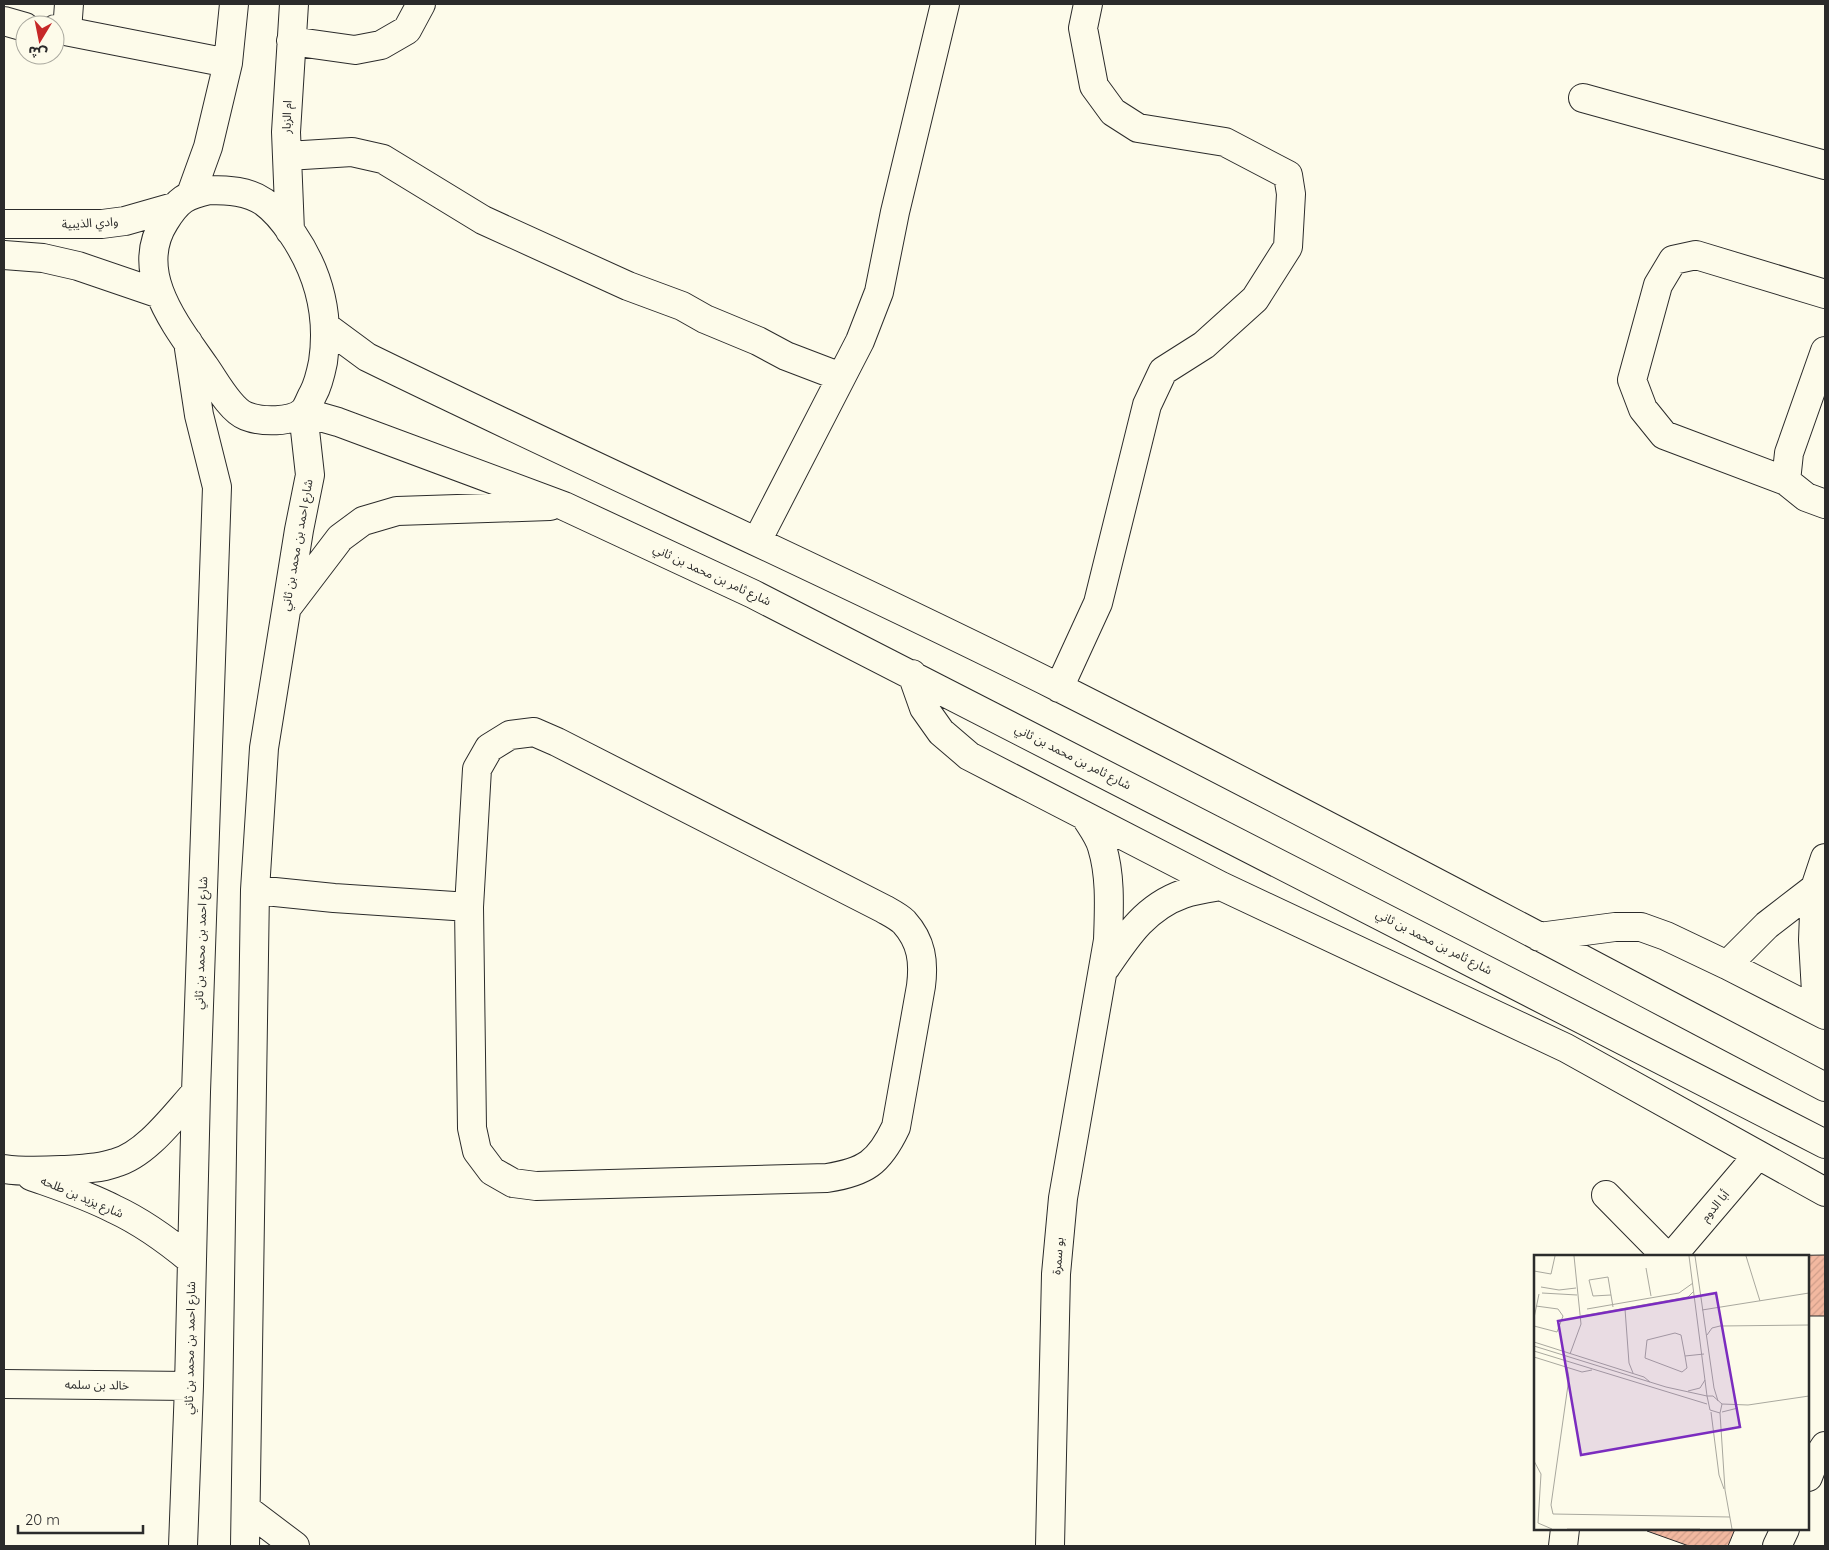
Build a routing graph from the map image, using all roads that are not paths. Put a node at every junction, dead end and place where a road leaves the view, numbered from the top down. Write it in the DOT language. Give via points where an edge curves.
graph roads {
  1 [pos="69,4"];
  2 [pos="234,4"];
  3 [pos="294,4"];
  4 [pos="422,4"];
  5 [pos="945,4"];
  6 [pos="1088,4"];
  7 [pos="65,17"];
  8 [pos="65,31"];
  9 [pos="291,41"];
  10 [pos="228,63"];
  11 [pos="1583,98"];
  12 [pos="287,156"];
  13 [pos="1825,165"];
  14 [pos="183,200"];
  15 [pos="4,224"];
  16 [pos="290,231"];
  17 [pos="4,255"];
  18 [pos="160,294"];
  19 [pos="1825,294"];
  20 [pos="324,326"];
  21 [pos="188,342"];
  22 [pos="1825,351"];
  23 [pos="841,377"];
  24 [pos="303,412"];
  25 [pos="1786,481"];
  26 [pos="1825,504"];
  27 [pos="564,506"];
  28 [pos="757,541"];
  29 [pos="286,608"];
  30 [pos="912,674"];
  31 [pos="1059,688"];
  32 [pos="1085,816"];
  33 [pos="1825,858"];
  34 [pos="1221,886"];
  35 [pos="1815,888"];
  36 [pos="255,890"];
  37 [pos="469,907"];
  38 [pos="1540,937"];
  39 [pos="1727,965"];
  40 [pos="1104,971"];
  41 [pos="1822,1014"];
  42 [pos="1825,1087"];
  43 [pos="196,1092"];
  44 [pos="1825,1144"];
  45 [pos="1758,1155"];
  46 [pos="12,1171"];
  47 [pos="1825,1192"];
  48 [pos="1606,1195"];
  49 [pos="1665,1255"];
  50 [pos="1673,1255"];
  51 [pos="191,1260"];
  52 [pos="4,1384"];
  53 [pos="189,1386"];
  54 [pos="1825,1446"];
  55 [pos="1809,1474"];
  56 [pos="246,1509"];
  57 [pos="1565,1530"];
  58 [pos="1785,1530"];
  59 [pos="183,1546"];
  60 [pos="245,1546"];
  61 [pos="294,1546"];
  62 [pos="1050,1546"];
  63 [pos="1563,1546"];
  64 [pos="1777,1546"];
  1 -- 7 [label="street"];
  2 -- 10 [label="street"];
  3 -- 9 [label="street, ام الزبار"];
  4 -- 9 [label="street" via="407,30 380,45 355,50"];
  5 -- 23 [label="street" via="879,292 860,341"];
  6 -- 31 [label="street" via="1083,28 1094,86 1112,112 1138,128 1225,142 1288,176 1292,194 1288,247 1254,299 1204,345 1163,371 1147,405 1098,602"];
  8 -- 10 [label="street"];
  9 -- 12 [label="street, ام الزبار"];
  10 -- 14 [label="street" via="208,148"];
  11 -- 13 [label="street"];
  12 -- 16 [label="street, ام الزبار"];
  12 -- 23 [label="street" via="352,152 383,159 483,220 628,286 682,306 786,356"];
  14 -- 15 [label="street, وادي الذيبية" via="125,221"];
  14 -- 16 [label="street, وادي الذيبية" via="209,190 244,193 263,202"];
  14 -- 18 [label="street" via="162,225 154,244 152,262"];
  16 -- 20 [label="street, وادي الذيبية" via="315,275 322,300"];
  17 -- 18 [label="street" via="43,258 78,266"];
  18 -- 21 [label="street"];
  19 -- 25 [label="street" via="1696,254 1673,260 1658,285 1632,380 1643,409 1664,435"];
  20 -- 24 [label="street, وادي الذيبية" via="321,370 315,391"];
  20 -- 28 [label="street" via="374,360"];
  21 -- 24 [label="street" via="233,406 245,416 273,421"];
  21 -- 43 [label="street, شارع احمد بن محمد بن ثاني" via="199,415 217,487"];
  22 -- 25 [label="street" via="1789,453"];
  23 -- 28 [label="street"];
  24 -- 27 [label="street, شارع ثامر بن محمد بن ثاني"];
  24 -- 29 [label="street, شارع احمد بن محمد بن ثاني" via="310,476"];
  25 -- 26 [label="street" via="1806,497"];
  27 -- 29 [label="street" via="397,511 363,521 340,538"];
  27 -- 30 [label="street, شارع ثامر بن محمد بن ثاني" via="753,594"];
  28 -- 31 [label="street"];
  29 -- 36 [label="street, شارع احمد بن محمد بن ثاني" via="264,748"];
  30 -- 32 [label="street" via="924,708 941,732 969,756"];
  30 -- 44 [label="street, شارع ثامر بن محمد بن ثاني"];
  31 -- 38 [label="street"];
  32 -- 34 [label="street"];
  32 -- 40 [label="street, بو سمرة" via="1102,846 1107,877 1108,940"];
  33 -- 35 [label="street"];
  34 -- 40 [label="street, بو سمرة" via="1184,893 1148,913 1124,940"];
  34 -- 45 [label="street" via="1566,1048"];
  35 -- 39 [label="street" via="1767,925"];
  35 -- 41 [label="street" via="1813,940 1816,992"];
  36 -- 37 [label="street"];
  36 -- 56 [label="street, شارع احمد بن محمد بن ثاني"];
  37 -- 37 [label="street" via="472,1128 478,1151 492,1171 513,1183 536,1186 827,1178 850,1175 869,1164 886,1148 896,1127 923,963 917,941 904,922 884,909 534,732 510,735 489,748 477,768"];
  38 -- 39 [label="street" via="1615,927 1641,927"];
  38 -- 42 [label="street"];
  39 -- 41 [label="street"];
  40 -- 62 [label="street, بو سمرة" via="1063,1198 1056,1274"];
  43 -- 46 [label="street, شارع يزيد بن طلحه" via="153,1138 118,1163 97,1168"];
  43 -- 51 [label="street, شارع احمد بن محمد بن ثاني"];
  45 -- 47 [label="street"];
  45 -- 50 [label="street, أبا الدوم"];
  46 -- 51 [label="street, شارع يزيد بن طلحه" via="92,1198 164,1239"];
  48 -- 49 [label="street"];
  51 -- 53 [label="street, شارع احمد بن محمد بن ثاني"];
  52 -- 53 [label="street, خالد بن سلمه"];
  53 -- 59 [label="street, شارع احمد بن محمد بن ثاني"];
  54 -- 55 [label="street"];
  56 -- 60 [label="street, شارع احمد بن محمد بن ثاني"];
  56 -- 61 [label="street"];
  57 -- 63 [label="street"];
  58 -- 64 [label="street"];
}
